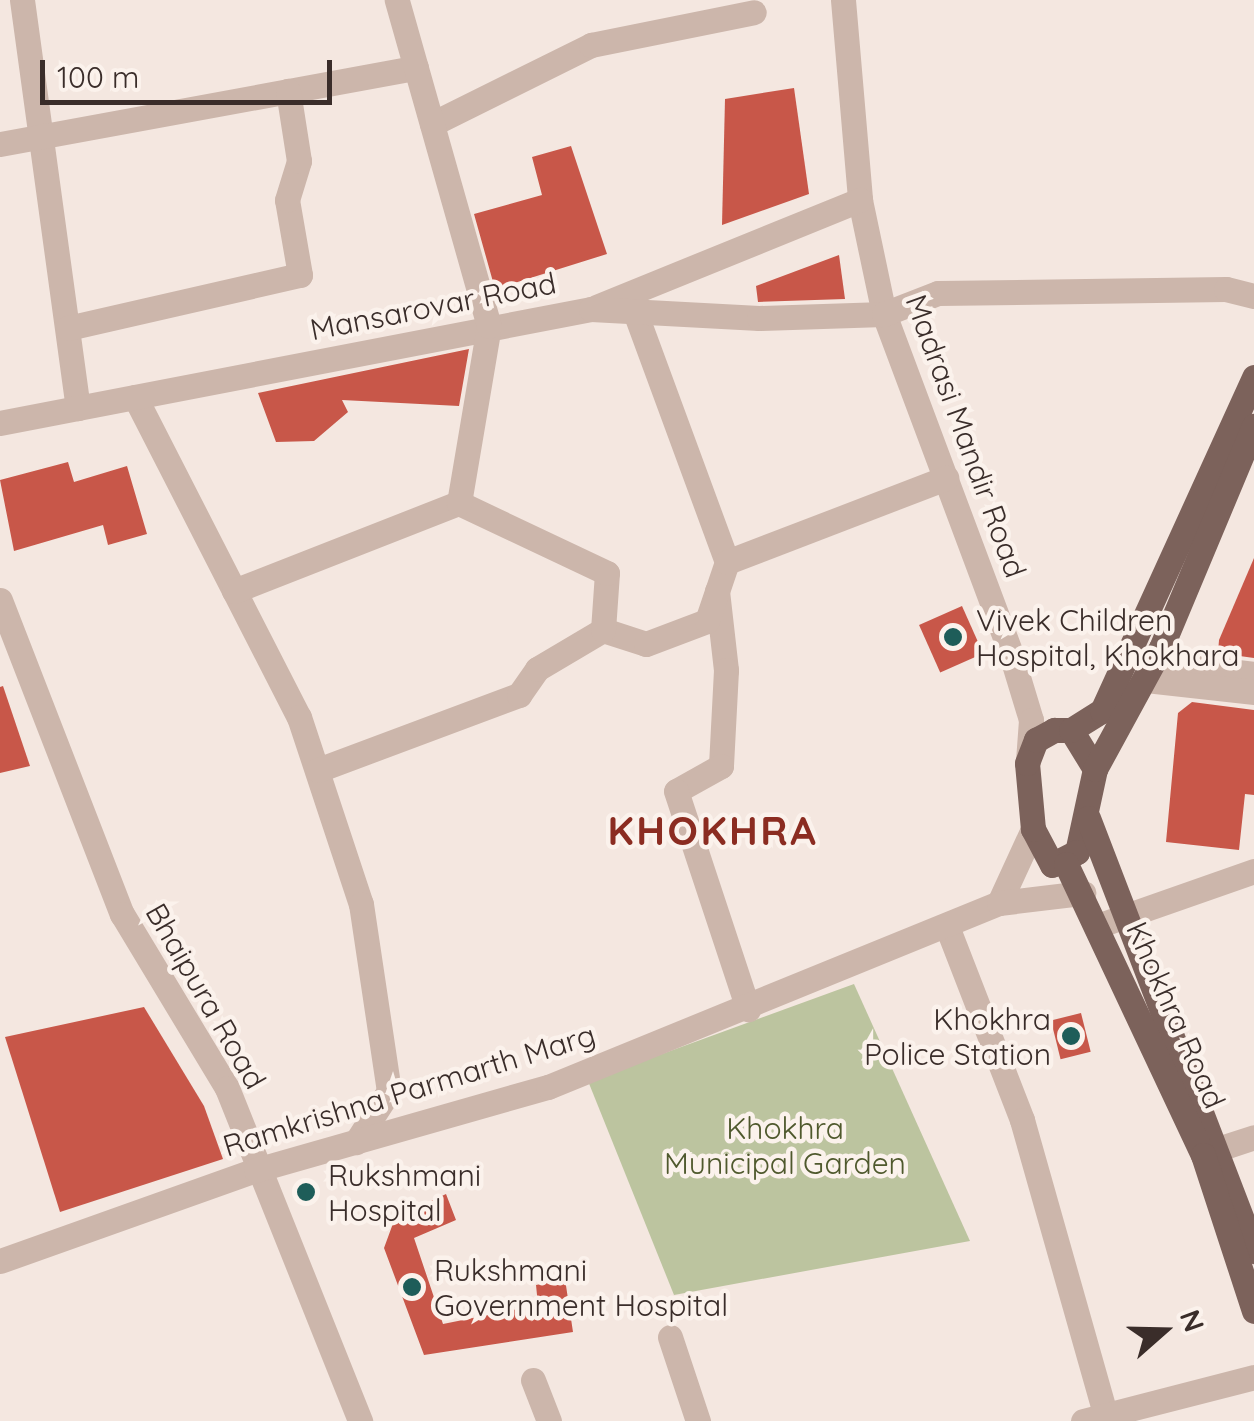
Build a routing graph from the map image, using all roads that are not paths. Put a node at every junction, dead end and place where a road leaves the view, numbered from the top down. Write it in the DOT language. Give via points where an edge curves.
graph roads {
  1 [pos="22,0"];
  2 [pos="397,0"];
  3 [pos="843,0"];
  4 [pos="754,12"];
  5 [pos="416,68"];
  6 [pos="288,91"];
  7 [pos="432,124"];
  8 [pos="42,136"];
  9 [pos="0,144"];
  10 [pos="860,200"];
  11 [pos="1254,296"];
  12 [pos="591,309"];
  13 [pos="635,312"];
  14 [pos="884,314"];
  15 [pos="489,326"];
  16 [pos="68,328"];
  17 [pos="1254,377"];
  18 [pos="136,396"];
  19 [pos="78,408"];
  20 [pos="0,423"];
  21 [pos="1254,426"];
  22 [pos="1248,464"];
  23 [pos="946,478"];
  24 [pos="459,503"];
  25 [pos="728,562"];
  26 [pos="234,591"];
  27 [pos="717,591"];
  28 [pos="0,600"];
  29 [pos="603,630"];
  30 [pos="1011,654"];
  31 [pos="10,660"];
  32 [pos="1150,671"];
  33 [pos="1254,674"];
  34 [pos="1254,692"];
  35 [pos="1062,730"];
  36 [pos="1028,763"];
  37 [pos="1095,769"];
  38 [pos="318,770"];
  39 [pos="1088,818"];
  40 [pos="1033,829"];
  41 [pos="1066,864"];
  42 [pos="1254,871"];
  43 [pos="1082,893"];
  44 [pos="999,903"];
  45 [pos="1127,914"];
  46 [pos="1100,925"];
  47 [pos="948,929"];
  48 [pos="748,1009"];
  49 [pos="1254,1136"];
  50 [pos="356,1142"];
  51 [pos="1220,1148"];
  52 [pos="256,1170"];
  53 [pos="1254,1251"];
  54 [pos="0,1261"];
  55 [pos="1254,1311"];
  56 [pos="670,1337"];
  57 [pos="1254,1377"];
  58 [pos="533,1380"];
  59 [pos="1099,1419"];
  60 [pos="360,1421"];
  61 [pos="549,1421"];
  62 [pos="698,1421"];
  1 -- 8 [label="street"];
  2 -- 5 [label="street"];
  3 -- 10 [label="street, Madrasi Mandir Road"];
  4 -- 7 [label="street" via="591,45"];
  5 -- 6 [label="street"];
  5 -- 7 [label="street"];
  6 -- 8 [label="street"];
  6 -- 16 [label="street" via="299,161 287,200 300,276"];
  7 -- 15 [label="street"];
  8 -- 9 [label="street"];
  8 -- 16 [label="street"];
  10 -- 12 [label="street"];
  10 -- 14 [label="street, Madrasi Mandir Road"];
  11 -- 14 [label="street" via="1226,288 938,293"];
  12 -- 13 [label="street, Mansarovar Road"];
  12 -- 15 [label="street, Mansarovar Road"];
  13 -- 14 [label="street, Mansarovar Road"];
  13 -- 25 [label="street"];
  14 -- 23 [label="street, Madrasi Mandir Road"];
  15 -- 18 [label="street, Mansarovar Road"];
  15 -- 24 [label="street"];
  16 -- 19 [label="street"];
  17 -- 35 [label="main road" via="1102,712"];
  18 -- 19 [label="street, Mansarovar Road"];
  18 -- 26 [label="street"];
  19 -- 20 [label="street, Mansarovar Road"];
  21 -- 22 [label="main road"];
  22 -- 32 [label="main road"];
  23 -- 25 [label="street"];
  23 -- 30 [label="street, Madrasi Mandir Road"];
  24 -- 26 [label="street"];
  24 -- 29 [label="street" via="608,573"];
  25 -- 27 [label="street"];
  26 -- 38 [label="street"];
  27 -- 29 [label="street" via="707,621 646,644"];
  27 -- 48 [label="street" via="726,670 721,766 676,792"];
  28 -- 31 [label="street, Bhaipura Road"];
  29 -- 38 [label="street" via="537,669 519,695"];
  30 -- 35 [label="street"];
  30 -- 36 [label="street" via="1031,720"];
  31 -- 52 [label="street, Bhaipura Road" via="122,914 226,1088"];
  32 -- 33 [label="street"];
  32 -- 34 [label="street"];
  32 -- 37 [label="main road"];
  35 -- 36 [label="main road" via="1036,740"];
  35 -- 37 [label="main road"];
  36 -- 40 [label="main road"];
  37 -- 39 [label="main road"];
  38 -- 50 [label="street" via="361,904 389,1092"];
  39 -- 41 [label="main road"];
  39 -- 45 [label="main road, Khokhra Road"];
  40 -- 41 [label="main road, Khokhra Road" via="1052,865"];
  40 -- 44 [label="street"];
  41 -- 43 [label="main road, Khokhra Road"];
  42 -- 45 [label="street"];
  43 -- 44 [label="street"];
  43 -- 46 [label="main road, Khokhra Road"];
  44 -- 47 [label="street, Ramkrishna Parmarth Marg"];
  45 -- 46 [label="street"];
  45 -- 51 [label="main road, Khokhra Road"];
  46 -- 55 [label="main road, Khokhra Road" via="1203,1154"];
  47 -- 48 [label="street, Ramkrishna Parmarth Marg"];
  47 -- 59 [label="street" via="1022,1120"];
  48 -- 50 [label="street, Ramkrishna Parmarth Marg" via="548,1086"];
  49 -- 51 [label="street"];
  50 -- 52 [label="street, Ramkrishna Parmarth Marg"];
  51 -- 53 [label="main road, Khokhra Road"];
  52 -- 54 [label="street, Ramkrishna Parmarth Marg"];
  52 -- 60 [label="street, Bhaipura Road"];
  56 -- 62 [label="street"];
  57 -- 59 [label="street"];
  58 -- 61 [label="street"];
}
